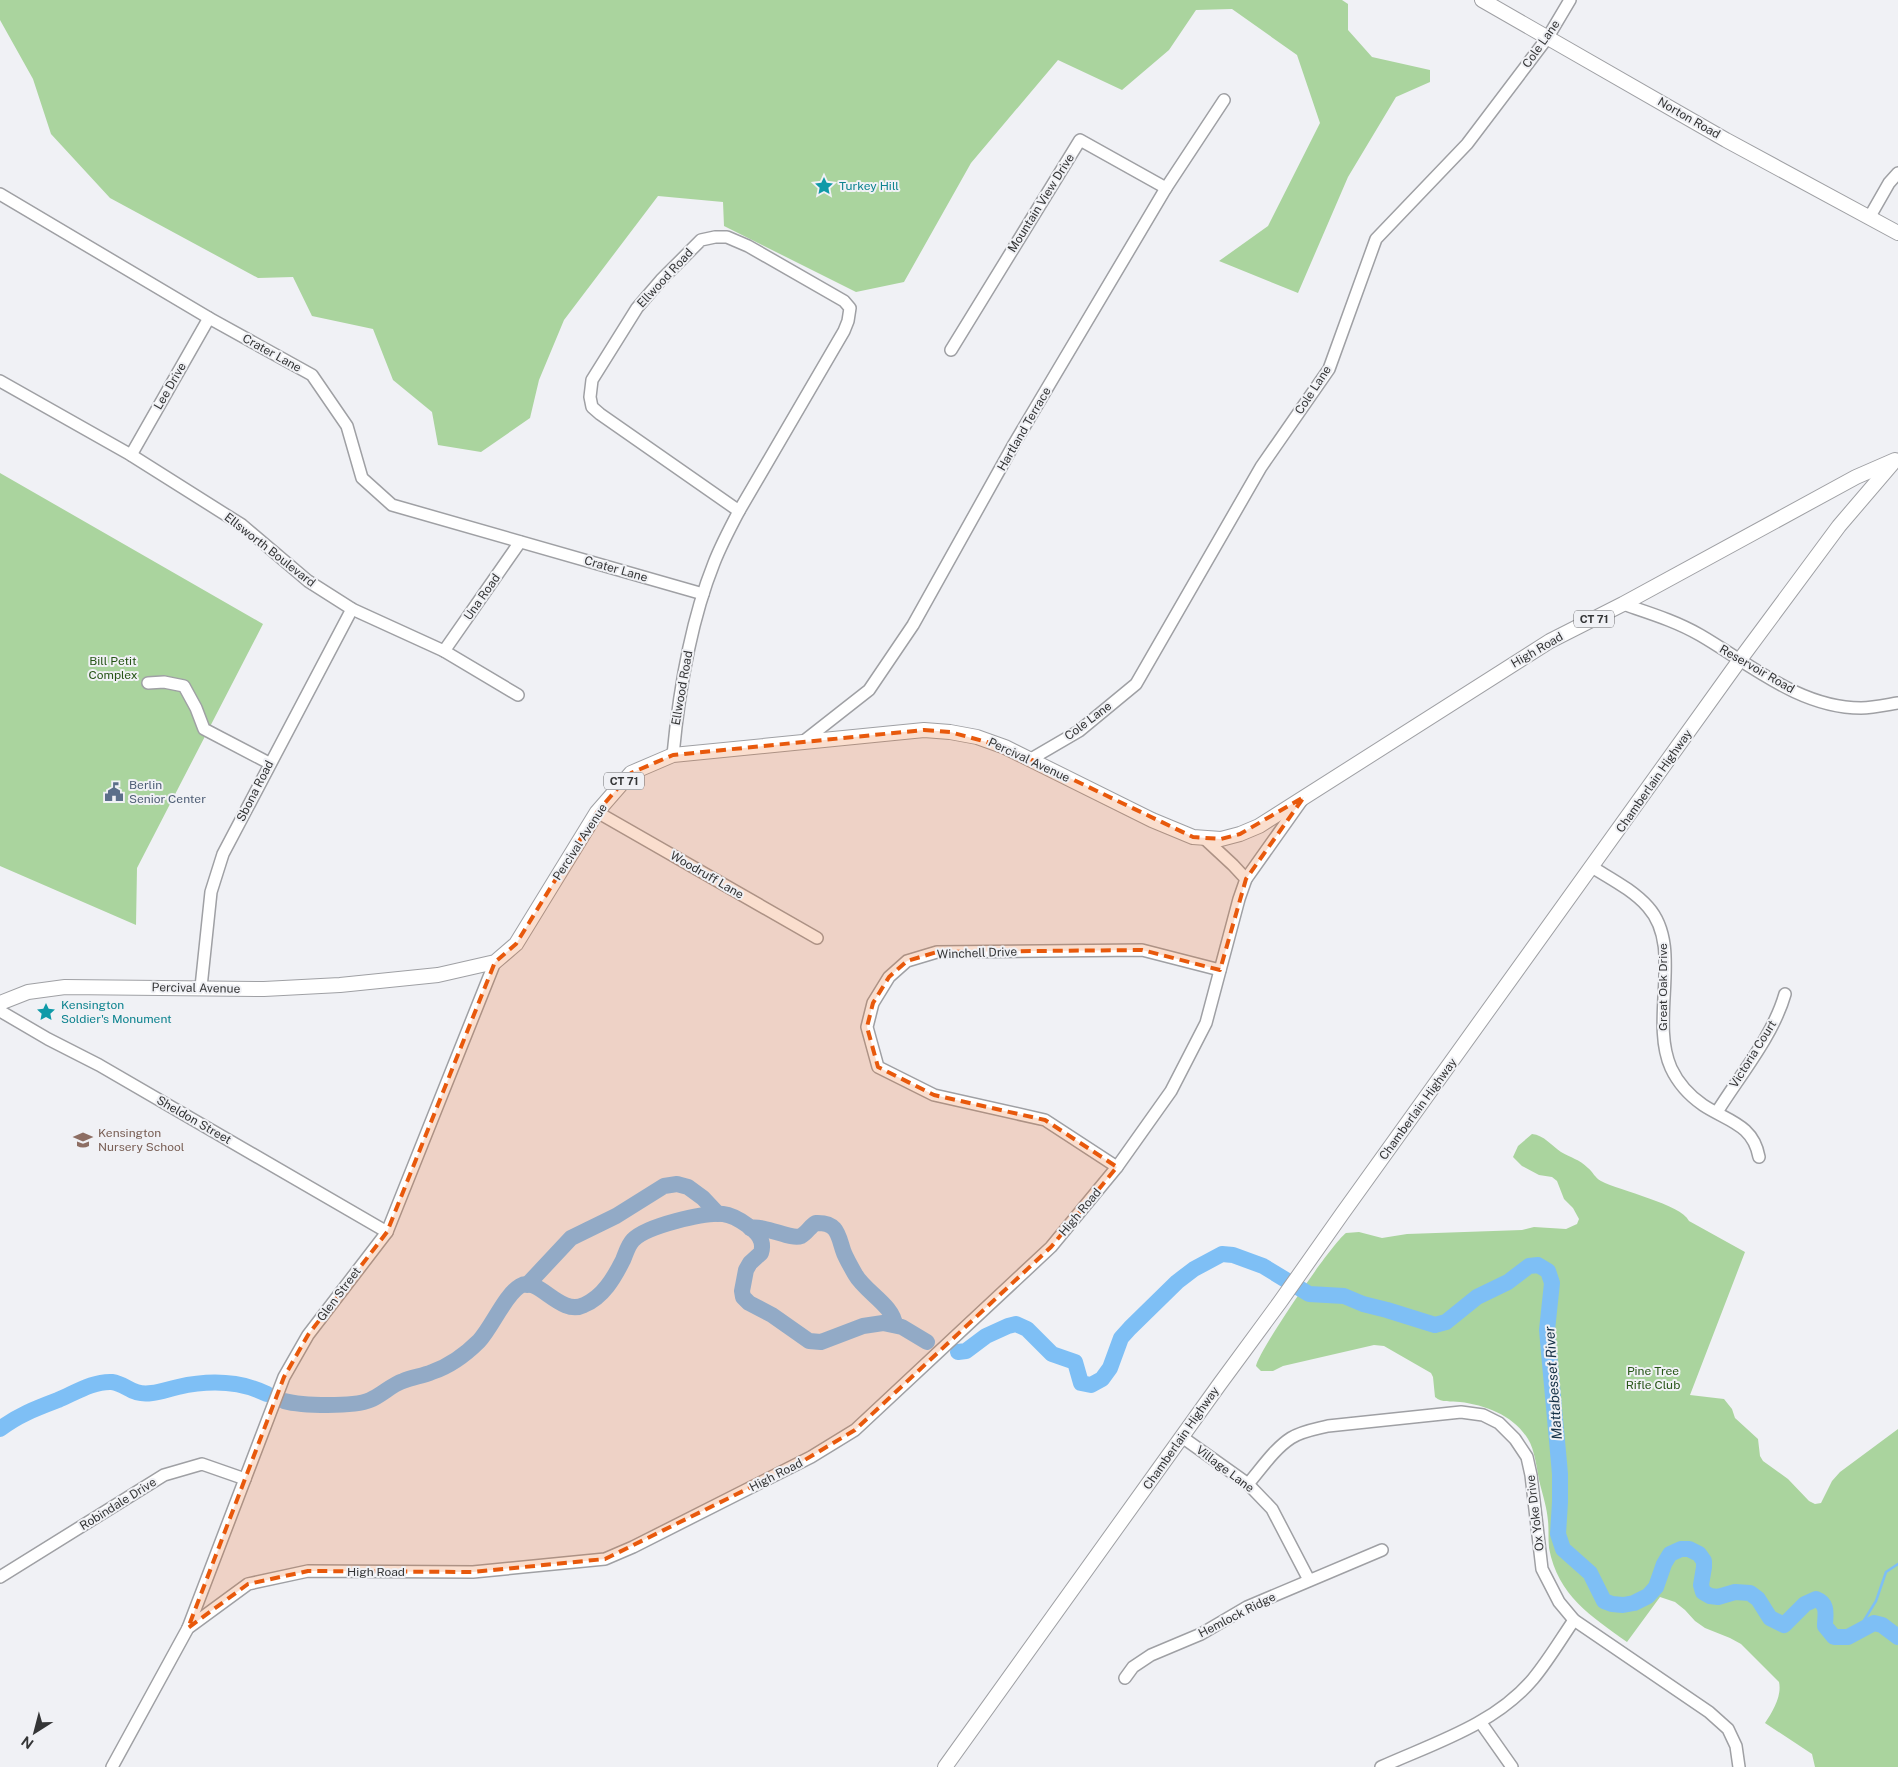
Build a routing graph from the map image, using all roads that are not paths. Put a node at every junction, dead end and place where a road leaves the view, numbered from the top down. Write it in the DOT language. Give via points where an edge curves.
graph roads {
  1 [pos="1482,0"];
  2 [pos="1570,0"];
  3 [pos="1548,37"];
  4 [pos="1224,100"];
  5 [pos="1898,173"];
  6 [pos="1166,188"];
  7 [pos="0,194"];
  8 [pos="1869,218"];
  9 [pos="1898,233"];
  10 [pos="209,318"];
  11 [pos="951,350"];
  12 [pos="0,381"];
  13 [pos="131,455"];
  14 [pos="1897,459"];
  15 [pos="739,511"];
  16 [pos="520,542"];
  17 [pos="703,594"];
  18 [pos="1623,604"];
  19 [pos="352,609"];
  20 [pos="444,652"];
  21 [pos="1739,661"];
  22 [pos="148,683"];
  23 [pos="518,695"];
  24 [pos="1898,702"];
  25 [pos="804,741"];
  26 [pos="673,755"];
  27 [pos="1031,759"];
  28 [pos="269,763"];
  29 [pos="1304,797"];
  30 [pos="597,812"];
  31 [pos="1205,839"];
  32 [pos="1592,867"];
  33 [pos="1246,879"];
  34 [pos="817,938"];
  35 [pos="495,962"];
  36 [pos="1220,970"];
  37 [pos="202,987"];
  38 [pos="1785,994"];
  39 [pos="0,1003"];
  40 [pos="0,1010"];
  41 [pos="1717,1112"];
  42 [pos="1759,1157"];
  43 [pos="1117,1167"];
  44 [pos="387,1232"];
  45 [pos="1182,1438"];
  46 [pos="245,1479"];
  47 [pos="1248,1484"];
  48 [pos="1382,1550"];
  49 [pos="0,1577"];
  50 [pos="1309,1580"];
  51 [pos="1574,1620"];
  52 [pos="188,1628"];
  53 [pos="1125,1678"];
  54 [pos="1481,1723"];
  55 [pos="112,1767"];
  56 [pos="945,1767"];
  57 [pos="1381,1767"];
  58 [pos="1512,1767"];
  59 [pos="1739,1767"];
  1 -- 3 [label="main road, Norton Road"];
  2 -- 3 [label="street, Cole Lane"];
  3 -- 8 [label="main road, Norton Road"];
  3 -- 27 [label="street, Cole Lane" via="1467,144 1376,239 1329,368 1261,467 1136,684 1079,731"];
  4 -- 6 [label="street, Hartland Terrace"];
  5 -- 8 [label="street"];
  6 -- 11 [label="street, Mountain View Drive" via="1080,140"];
  6 -- 25 [label="street, Hartland Terrace" via="1014,444 913,625 869,690"];
  7 -- 10 [label="street, Crater Lane"];
  8 -- 9 [label="main road, Norton Road"];
  10 -- 13 [label="street, Lee Drive"];
  10 -- 16 [label="street, Crater Lane" via="312,375 347,426 362,478 392,505"];
  12 -- 13 [label="street, Ellsworth Boulevard"];
  13 -- 19 [label="street, Ellsworth Boulevard" via="242,525 308,581"];
  14 -- 18 [label="main road, High Road / CT 71" via="1856,477"];
  14 -- 21 [label="main road, Chamberlain Highway" via="1838,526"];
  15 -- 15 [label="street, Ellwood Road" via="844,331 850,308 844,301 748,246 727,237 715,237 701,240 637,308 592,380 590,397 592,407 600,414"];
  15 -- 17 [label="street, Ellwood Road" via="714,562"];
  16 -- 17 [label="street, Crater Lane"];
  16 -- 20 [label="street, Una Road"];
  17 -- 26 [label="street, Ellwood Road" via="689,650"];
  18 -- 21 [label="street, Reservoir Road" via="1674,621"];
  18 -- 29 [label="main road, High Road / CT 71" via="1550,641"];
  19 -- 20 [label="street, Ellsworth Boulevard"];
  19 -- 28 [label="street, Sbona Road"];
  20 -- 23 [label="street, Ellsworth Boulevard"];
  21 -- 24 [label="street, Reservoir Road" via="1823,703 1862,708"];
  21 -- 32 [label="main road, Chamberlain Highway"];
  22 -- 28 [label="street" via="184,686 204,729"];
  25 -- 26 [label="main road, Percival Avenue / CT 71"];
  25 -- 27 [label="main road, Percival Avenue / CT 71" via="924,730 950,732 977,737"];
  26 -- 30 [label="main road, Percival Avenue / CT 71" via="631,773"];
  27 -- 31 [label="main road, Percival Avenue / CT 71" via="1152,820"];
  28 -- 37 [label="street, Sbona Road" via="223,854 211,892"];
  29 -- 31 [label="main road, Percival Avenue / CT 71" via="1259,826 1240,834"];
  29 -- 33 [label="street, High Road"];
  30 -- 34 [label="street, Woodruff Lane"];
  30 -- 35 [label="main road, Percival Avenue / CT 71" via="516,944"];
  31 -- 33 [label="street"];
  32 -- 41 [label="street, Great Oak Drive" via="1640,900 1656,918 1664,940 1662,1030 1667,1059 1686,1090 1704,1106"];
  32 -- 45 [label="main road, Chamberlain Highway"];
  33 -- 36 [label="street, High Road"];
  35 -- 37 [label="main road, Percival Avenue / CT 71" via="438,976 340,985 264,989"];
  35 -- 44 [label="street, Glen Street"];
  36 -- 43 [label="street, High Road" via="1206,1023 1171,1091"];
  36 -- 43 [label="street, Winchell Drive" via="1142,950 937,952 907,961 889,977 874,1003 867,1027 878,1067 934,1095 1044,1120"];
  37 -- 39 [label="main road, Percival Avenue / CT 71" via="65,987 28,992"];
  38 -- 41 [label="street, Victoria Court" via="1772,1026"];
  40 -- 44 [label="street, Sheldon Street"];
  41 -- 42 [label="street, Great Oak Drive" via="1747,1132"];
  43 -- 52 [label="street, High Road" via="1051,1247 855,1430 804,1461 633,1547 605,1559 473,1572 308,1571 248,1584"];
  44 -- 46 [label="street, Glen Street" via="313,1328 295,1357"];
  45 -- 47 [label="street, Village Lane"];
  45 -- 56 [label="main road, Chamberlain Highway"];
  46 -- 49 [label="street, Robindale Drive" via="202,1464 164,1475"];
  46 -- 52 [label="street, Glen Street"];
  47 -- 50 [label="street, Village Lane" via="1272,1509"];
  47 -- 51 [label="street, Ox Yoke Drive" via="1291,1438 1306,1431 1433,1414 1461,1412 1483,1415 1515,1439 1527,1457 1542,1569 1559,1602"];
  48 -- 50 [label="street, Hemlock Ridge"];
  50 -- 53 [label="street, Hemlock Ridge" via="1151,1655 1133,1667"];
  51 -- 54 [label="street" via="1533,1679"];
  51 -- 59 [label="street, Ox Yoke Drive" via="1722,1723 1736,1746"];
  52 -- 55 [label="street, High Road"];
  54 -- 57 [label="street"];
  54 -- 58 [label="street"];
}
